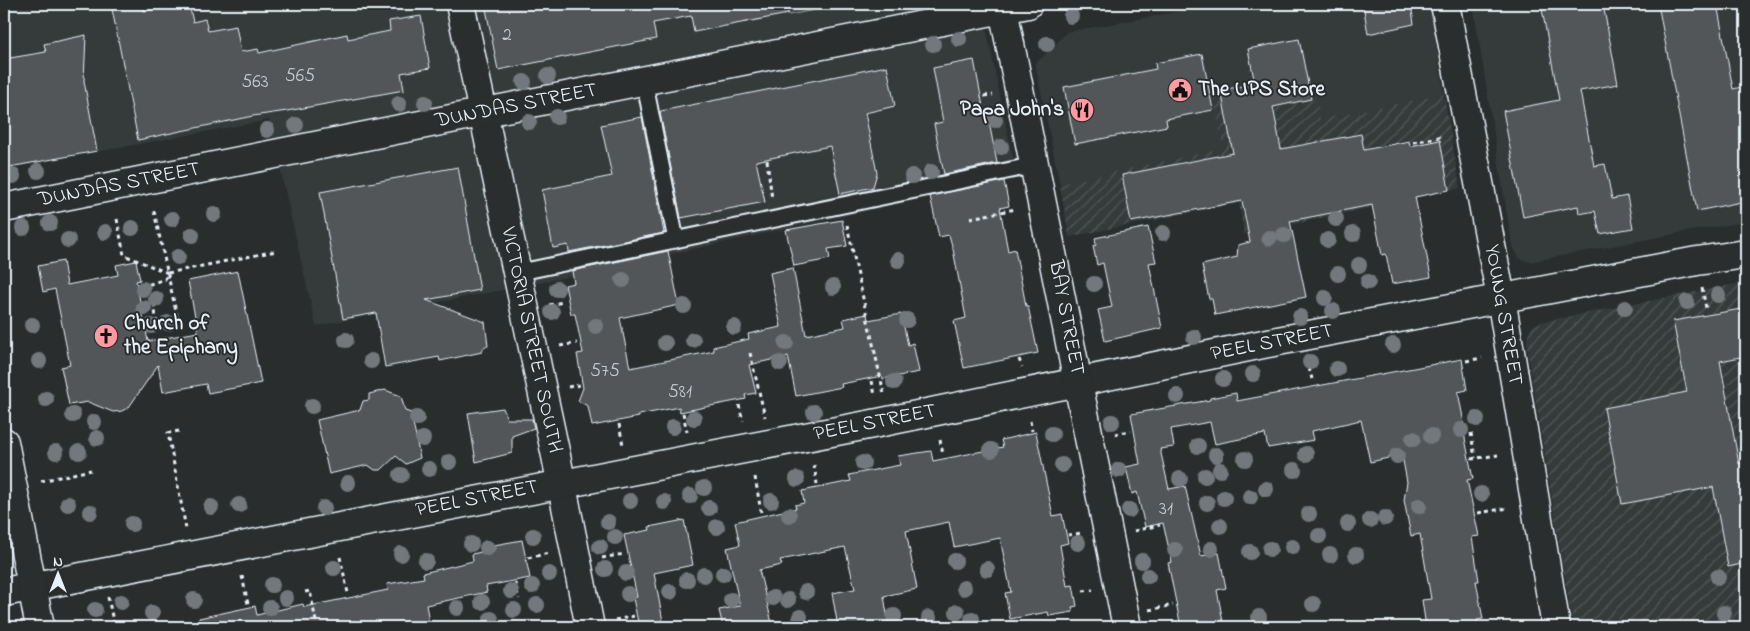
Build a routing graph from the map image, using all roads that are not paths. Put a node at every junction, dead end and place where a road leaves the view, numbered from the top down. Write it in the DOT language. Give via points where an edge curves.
graph roads {
  1 [pos="460,4"];
  2 [pos="1445,4"];
  3 [pos="1011,5"];
  4 [pos="644,80"];
  5 [pos="482,112"];
  6 [pos="1035,166"];
  7 [pos="4,208"];
  8 [pos="676,240"];
  9 [pos="1746,254"];
  10 [pos="516,273"];
  11 [pos="1501,298"];
  12 [pos="1078,381"];
  13 [pos="4,442"];
  14 [pos="561,483"];
  15 [pos="32,586"];
  16 [pos="4,592"];
  17 [pos="1134,620"];
  18 [pos="599,624"];
  19 [pos="40,627"];
  20 [pos="1556,627"];
  1 -- 5 [label="street, VICTORIA STREET SOUTH"];
  2 -- 11 [label="street, YOUNG STREET"];
  3 -- 4 [label="street, DUNDAS STREET"];
  3 -- 6 [label="street, BAY STREET"];
  4 -- 5 [label="street, DUNDAS STREET"];
  4 -- 8 [label="lane"];
  5 -- 7 [label="street, DUNDAS STREET"];
  5 -- 10 [label="street, VICTORIA STREET SOUTH"];
  6 -- 8 [label="lane"];
  6 -- 12 [label="street, BAY STREET"];
  8 -- 10 [label="lane"];
  9 -- 11 [label="street, PEEL STREET"];
  10 -- 14 [label="street, VICTORIA STREET SOUTH"];
  11 -- 12 [label="street, PEEL STREET"];
  11 -- 20 [label="street, YOUNG STREET"];
  12 -- 14 [label="street, PEEL STREET"];
  12 -- 17 [label="street, BAY STREET"];
  13 -- 15 [label="street"];
  14 -- 15 [label="street, PEEL STREET"];
  14 -- 18 [label="street, VICTORIA STREET SOUTH"];
  15 -- 16 [label="street, PEEL STREET"];
  15 -- 19 [label="street"];
}
